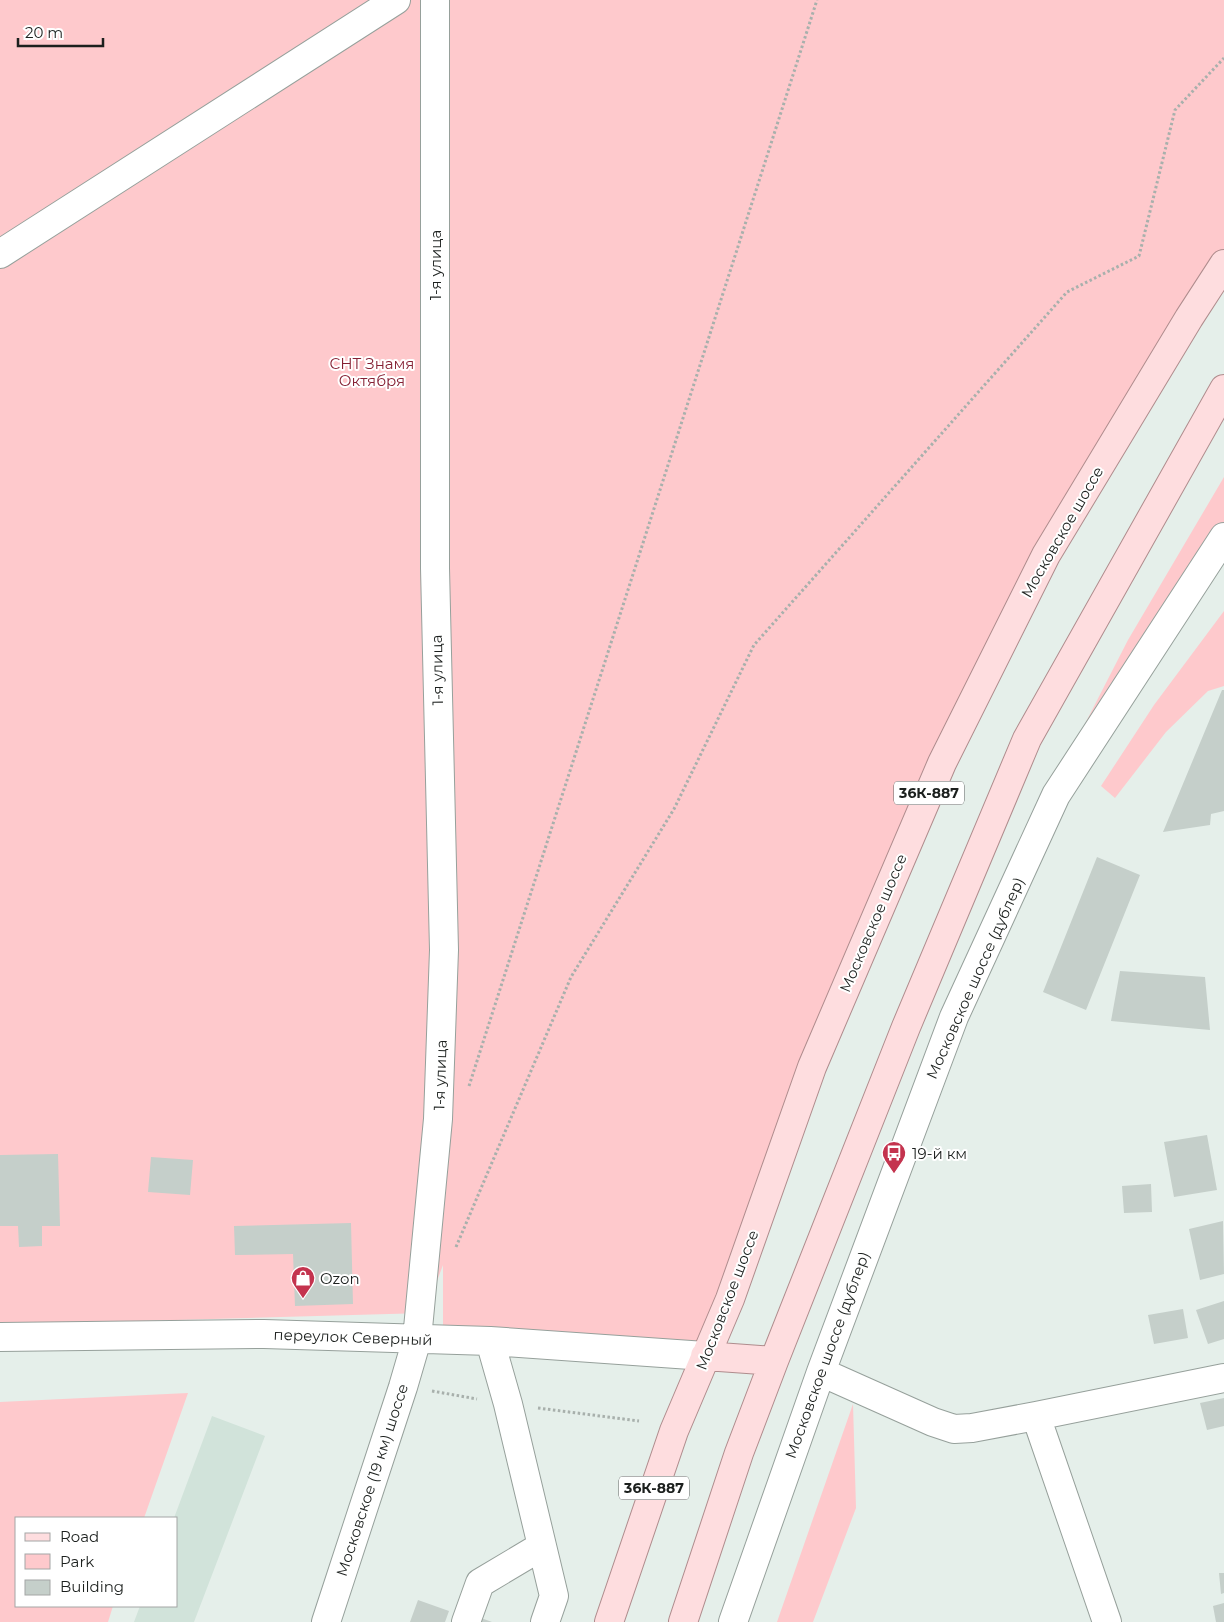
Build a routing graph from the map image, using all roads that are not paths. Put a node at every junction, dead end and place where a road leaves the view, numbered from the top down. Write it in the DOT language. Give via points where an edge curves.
graph roads {
  1 [pos="396,0"];
  2 [pos="435,0"];
  3 [pos="0,254"];
  4 [pos="1224,264"];
  5 [pos="1224,389"];
  6 [pos="1224,537"];
  7 [pos="0,1337"];
  8 [pos="416,1339"];
  9 [pos="490,1341"];
  10 [pos="705,1356"];
  11 [pos="774,1361"];
  12 [pos="821,1372"];
  13 [pos="1224,1378"];
  14 [pos="1036,1416"];
  15 [pos="542,1546"];
  16 [pos="326,1622"];
  17 [pos="466,1622"];
  18 [pos="545,1622"];
  19 [pos="609,1622"];
  20 [pos="683,1622"];
  21 [pos="733,1622"];
  22 [pos="1107,1622"];
  1 -- 3 [label="street"];
  2 -- 8 [label="street, 1-я улица" via="435,568 444,950 438,1119"];
  4 -- 10 [label="main road, Московское шоссе / 36К-887" via="1046,555 942,763 812,1067 730,1299"];
  5 -- 11 [label="main road" via="1027,739 906,1027"];
  6 -- 12 [label="street, Московское шоссе (дублер)" via="1056,796 954,1018"];
  7 -- 8 [label="street, переулок Северный" via="264,1334"];
  8 -- 9 [label="street, переулок Северный"];
  8 -- 16 [label="street, Московское (19 км) шоссе"];
  9 -- 10 [label="street, переулок Северный"];
  9 -- 15 [label="street"];
  10 -- 11 [label="main road"];
  10 -- 19 [label="main road, Московское шоссе / 36К-887" via="674,1431"];
  11 -- 20 [label="main road" via="739,1453"];
  12 -- 14 [label="street" via="954,1429"];
  12 -- 21 [label="street, Московское шоссе (дублер)"];
  13 -- 14 [label="street"];
  14 -- 22 [label="street"];
  15 -- 17 [label="street" via="480,1583"];
  15 -- 18 [label="street" via="554,1596"];
}
